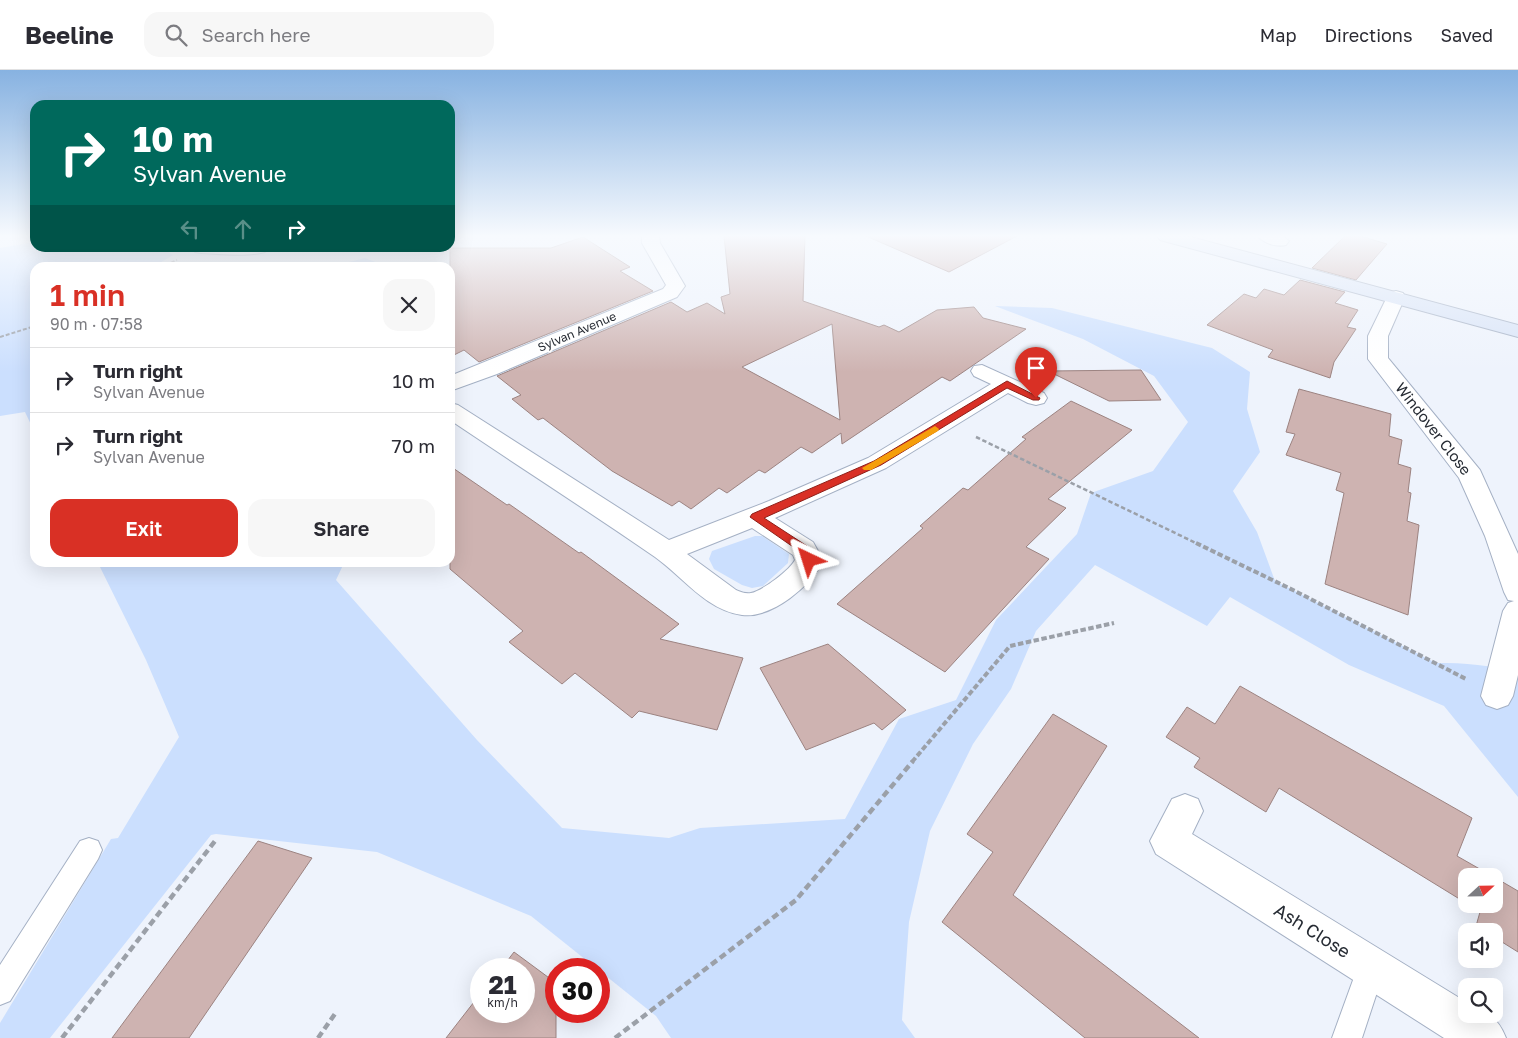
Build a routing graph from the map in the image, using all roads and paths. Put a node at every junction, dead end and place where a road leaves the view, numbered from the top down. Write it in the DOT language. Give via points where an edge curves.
graph roads {
  1 [pos="673,281"];
  2 [pos="1336,281"];
  3 [pos="1396,297"];
  4 [pos="30,328"];
  5 [pos="1518,331"];
  6 [pos="0,337"];
  7 [pos="982,371"];
  8 [pos="455,382"];
  9 [pos="1007,384"];
  10 [pos="1036,398"];
  11 [pos="455,413"];
  12 [pos="946,422"];
  13 [pos="756,517"];
  14 [pos="667,552"];
  15 [pos="1518,592"];
  16 [pos="1518,611"];
  17 [pos="1114,623"];
  18 [pos="1497,696"];
  19 [pos="1186,811"];
  20 [pos="215,841"];
  21 [pos="88,850"];
  22 [pos="1371,968"];
  23 [pos="0,992"];
  24 [pos="336,1011"];
  25 [pos="62,1038"];
  26 [pos="318,1038"];
  27 [pos="615,1038"];
  28 [pos="1347,1038"];
  29 [pos="1484,1038"];
  1 -- 8 [label="street, Sylvan Avenue" via="676,286 670,293"];
  2 -- 3 [label="street"];
  3 -- 5 [label="street"];
  3 -- 15 [label="street, Windover Close" via="1378,336 1378,359 1471,476"];
  4 -- 6 [label="path"];
  7 -- 9 [label="street"];
  9 -- 10 [label="street"];
  9 -- 12 [label="street"];
  11 -- 14 [label="street"];
  12 -- 13 [label="street" via="877,463"];
  12 -- 18 [label="path" via="1295,591"];
  13 -- 14 [label="street"];
  13 -- 14 [label="street" via="803,549 809,560 805,570 755,604 740,604 690,573"];
  16 -- 18 [label="street"];
  17 -- 27 [label="path" via="1010,646 796,900"];
  19 -- 22 [label="street, Ash Close" via="1169,841"];
  20 -- 25 [label="path"];
  21 -- 23 [label="lane"];
  22 -- 28 [label="lane"];
  22 -- 29 [label="street, Ash Close"];
  24 -- 26 [label="path"];
}
